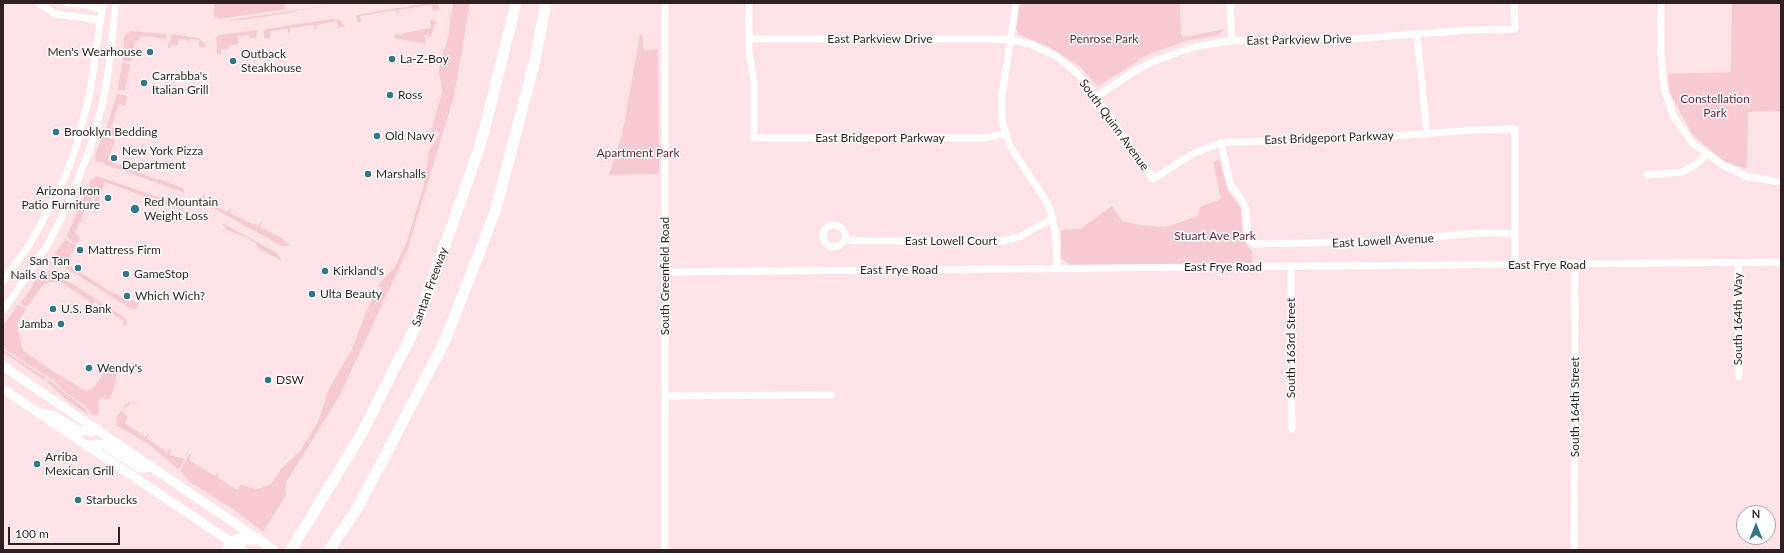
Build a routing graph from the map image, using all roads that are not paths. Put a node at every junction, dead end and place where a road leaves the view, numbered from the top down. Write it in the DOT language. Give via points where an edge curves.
graph roads {
  1 [pos="39,3"];
  2 [pos="67,3"];
  3 [pos="116,3"];
  4 [pos="512,3"];
  5 [pos="516,3"];
  6 [pos="665,3"];
  7 [pos="749,3"];
  8 [pos="1016,3"];
  9 [pos="1230,3"];
  10 [pos="1514,3"];
  11 [pos="1661,3"];
  12 [pos="546,4"];
  13 [pos="102,6"];
  14 [pos="101,20"];
  15 [pos="509,33"];
  16 [pos="1417,35"];
  17 [pos="749,39"];
  18 [pos="1011,40"];
  19 [pos="1232,41"];
  20 [pos="1096,97"];
  21 [pos="1005,134"];
  22 [pos="1427,134"];
  23 [pos="1221,143"];
  24 [pos="1707,154"];
  25 [pos="1647,175"];
  26 [pos="1153,179"];
  27 [pos="1781,182"];
  28 [pos="1053,220"];
  29 [pos="1515,233"];
  30 [pos="845,240"];
  31 [pos="1781,262"];
  32 [pos="1738,263"];
  33 [pos="1575,264"];
  34 [pos="1515,265"];
  35 [pos="1290,267"];
  36 [pos="1057,268"];
  37 [pos="666,272"];
  38 [pos="3,281"];
  39 [pos="3,311"];
  40 [pos="3,366"];
  41 [pos="1738,376"];
  42 [pos="3,389"];
  43 [pos="831,395"];
  44 [pos="665,396"];
  45 [pos="35,412"];
  46 [pos="98,429"];
  47 [pos="1292,429"];
  48 [pos="86,446"];
  49 [pos="153,467"];
  50 [pos="258,539"];
  51 [pos="230,546"];
  52 [pos="243,550"];
  53 [pos="274,550"];
  54 [pos="291,550"];
  55 [pos="329,550"];
  56 [pos="665,550"];
  57 [pos="1574,550"];
  1 -- 14 [label="street" via="55,14"];
  2 -- 13 [label="street"];
  3 -- 39 [label="street" via="107,81 90,148 66,209 47,246"];
  4 -- 15 [label="highway"];
  5 -- 15 [label="highway, Santan Freeway"];
  6 -- 37 [label="street, South Greenfield Road"];
  7 -- 17 [label="street"];
  8 -- 18 [label="street"];
  9 -- 19 [label="street"];
  10 -- 16 [label="street, East Parkview Drive" via="1515,29"];
  11 -- 24 [label="street" via="1664,88 1674,117 1693,144"];
  12 -- 55 [label="highway" via="495,212 445,341 358,507"];
  13 -- 14 [label="street"];
  14 -- 38 [label="street" via="90,93 65,177 27,248"];
  15 -- 54 [label="highway, Santan Freeway" via="478,152 416,326 362,433"];
  16 -- 19 [label="street, East Parkview Drive"];
  16 -- 22 [label="street"];
  17 -- 18 [label="street, East Parkview Drive"];
  17 -- 21 [label="street, East Bridgeport Parkway" via="754,81 754,138 984,138"];
  18 -- 20 [label="street, South Quinn Avenue" via="1039,48 1060,59 1079,75"];
  18 -- 21 [label="street" via="1002,102"];
  19 -- 20 [label="street, East Parkview Drive" via="1198,46 1166,56 1135,71"];
  20 -- 26 [label="street, South Quinn Avenue"];
  21 -- 28 [label="street" via="1013,152 1043,196"];
  22 -- 23 [label="street, East Bridgeport Parkway"];
  22 -- 29 [label="street, East Bridgeport Parkway" via="1515,129"];
  23 -- 26 [label="street, East Bridgeport Parkway" via="1194,152"];
  23 -- 29 [label="street, East Lowell Avenue" via="1230,184 1245,208 1247,238 1256,245 1378,242"];
  24 -- 25 [label="street" via="1697,164 1682,172"];
  24 -- 27 [label="street" via="1748,177"];
  28 -- 30 [label="street, East Lowell Court" via="1020,237 1003,241"];
  28 -- 36 [label="street"];
  29 -- 34 [label="street"];
  31 -- 32 [label="street, East Frye Road"];
  32 -- 33 [label="street, East Frye Road"];
  32 -- 41 [label="street, South 164th Way"];
  33 -- 34 [label="street, East Frye Road"];
  33 -- 57 [label="street, South 164th Street"];
  34 -- 35 [label="street, East Frye Road"];
  35 -- 36 [label="street, East Frye Road"];
  35 -- 47 [label="street, South 163rd Street"];
  36 -- 37 [label="street, East Frye Road"];
  37 -- 44 [label="street, South Greenfield Road"];
  40 -- 46 [label="main road"];
  42 -- 45 [label="main road"];
  43 -- 44 [label="street"];
  44 -- 56 [label="street, South Greenfield Road"];
  45 -- 46 [label="main road" via="55,416 80,431"];
  45 -- 48 [label="main road"];
  46 -- 49 [label="main road"];
  48 -- 49 [label="main road" via="104,445 139,468"];
  48 -- 51 [label="main road"];
  49 -- 50 [label="main road"];
  50 -- 51 [label="highway" via="246,538"];
  50 -- 53 [label="main road"];
  51 -- 52 [label="main road"];
}
